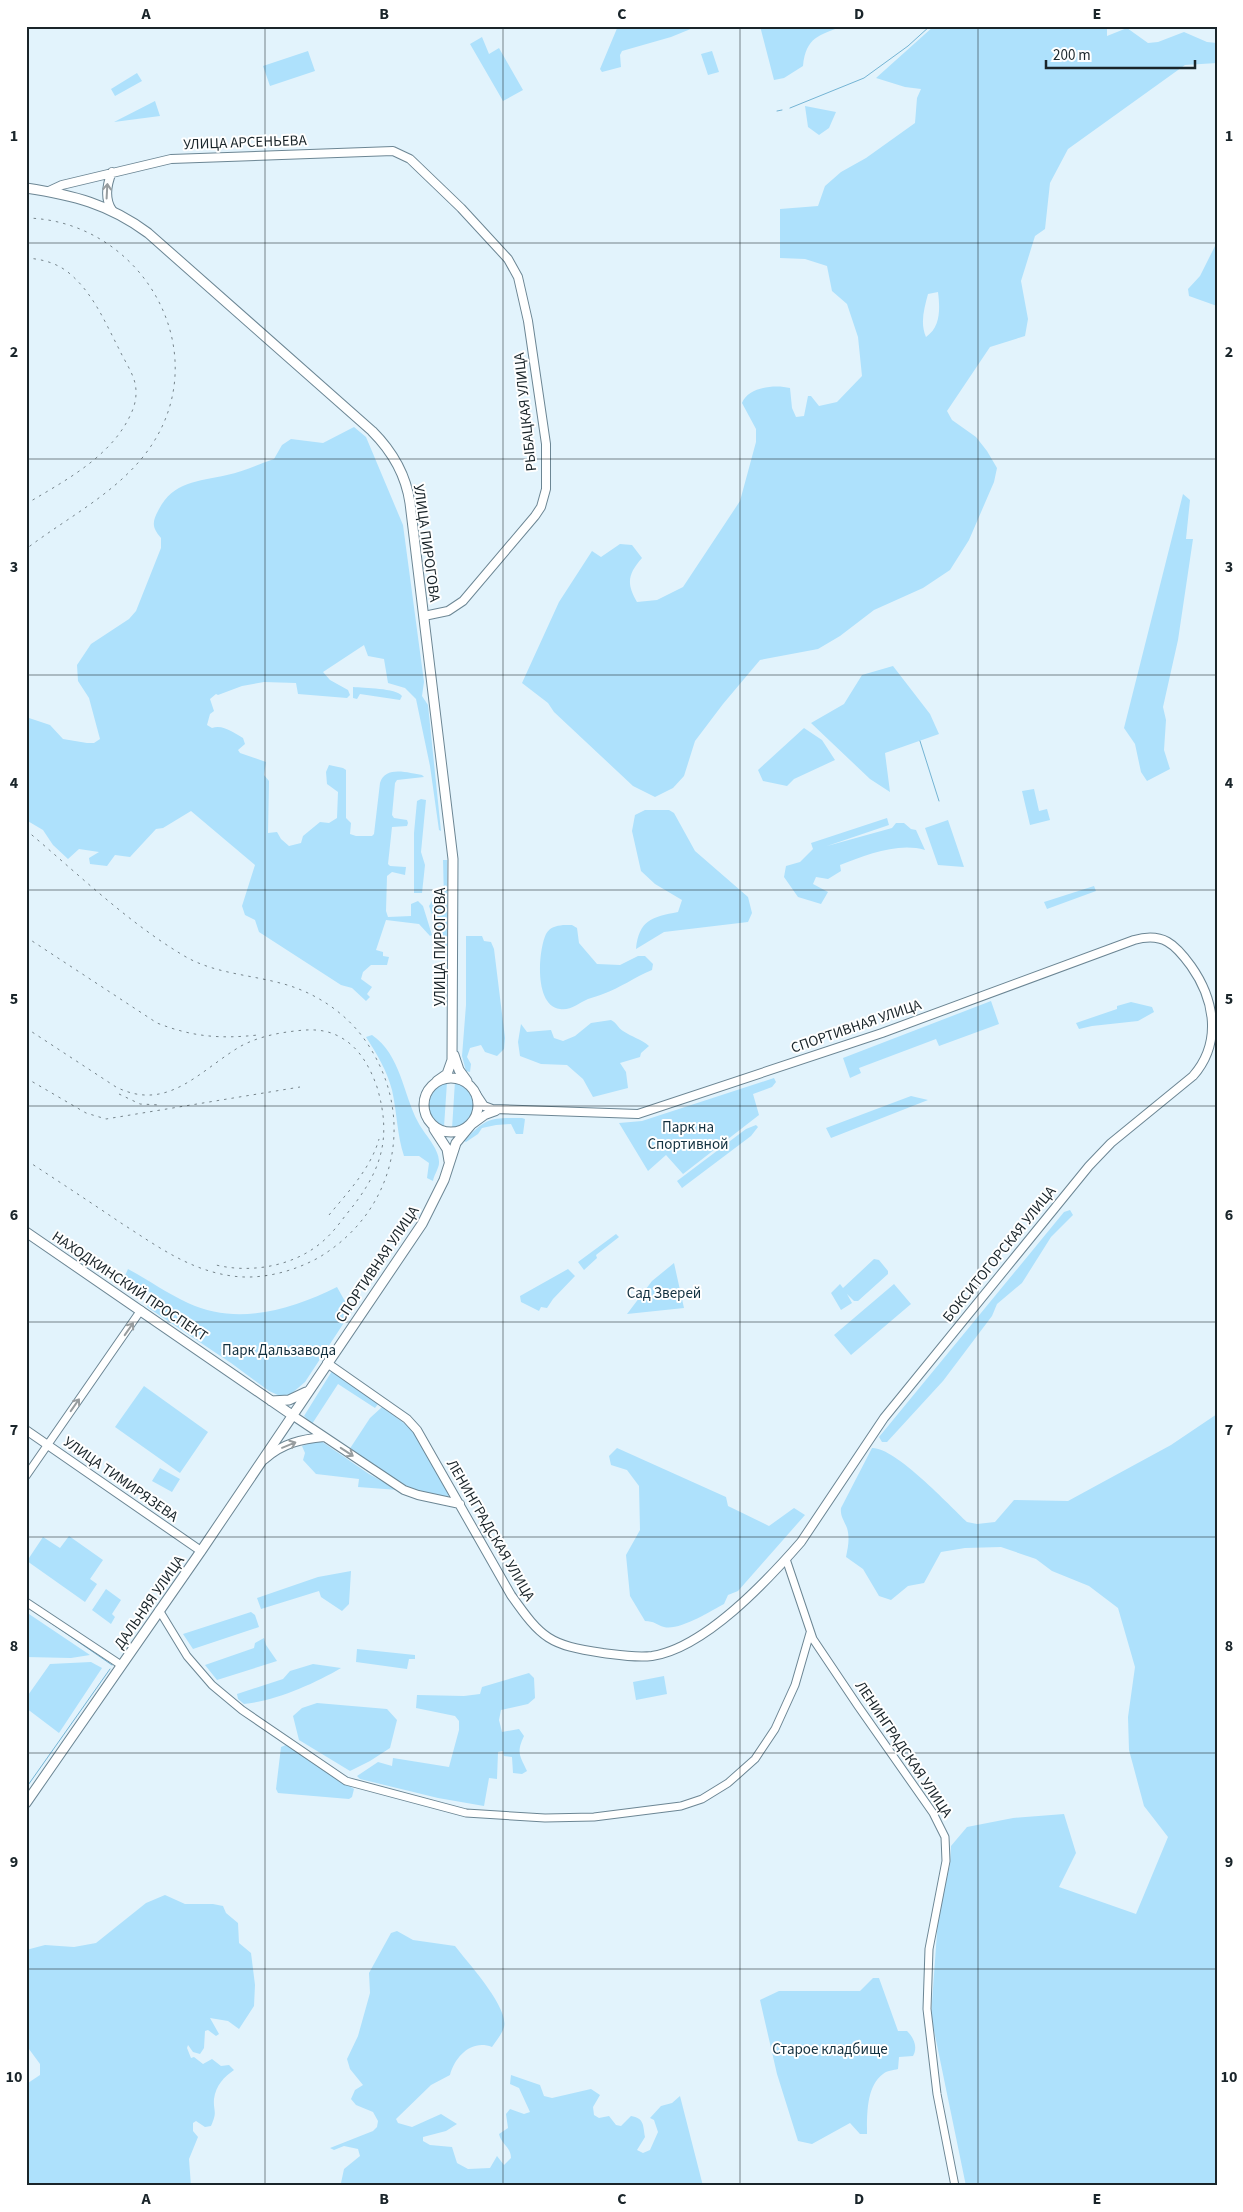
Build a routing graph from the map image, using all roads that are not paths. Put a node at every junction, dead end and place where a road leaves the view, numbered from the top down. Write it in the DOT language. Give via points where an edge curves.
graph roads {
  1 [pos="112,172"];
  2 [pos="434,182"];
  3 [pos="26,188"];
  4 [pos="49,191"];
  5 [pos="112,210"];
  6 [pos="424,616"];
  7 [pos="1197,976"];
  8 [pos="453,1045"];
  9 [pos="437,1081"];
  10 [pos="474,1090"];
  11 [pos="501,1109"];
  12 [pos="428,1120"];
  13 [pos="470,1126"];
  14 [pos="446,1174"];
  15 [pos="26,1232"];
  16 [pos="141,1310"];
  17 [pos="327,1363"];
  18 [pos="308,1391"];
  19 [pos="271,1400"];
  20 [pos="292,1415"];
  21 [pos="26,1430"];
  22 [pos="324,1438"];
  23 [pos="47,1445"];
  24 [pos="258,1465"];
  25 [pos="26,1476"];
  26 [pos="460,1504"];
  27 [pos="201,1551"];
  28 [pos="786,1559"];
  29 [pos="26,1602"];
  30 [pos="160,1610"];
  31 [pos="810,1633"];
  32 [pos="807,1641"];
  33 [pos="817,1646"];
  34 [pos="121,1665"];
  35 [pos="26,1803"];
  36 [pos="955,2186"];
  1 -- 2 [label="main road, УЛИЦА АРСЕНЬЕВА" via="171,159 389,150 406,156"];
  1 -- 4 [label="main road, УЛИЦА АРСЕНЬЕВА"];
  5 -- 1 [label="main road, one-way" via="107,198"];
  2 -- 6 [label="main road, РЫБАЦКАЯ УЛИЦА" via="508,259 518,277 540,398 546,444 546,481 541,507 466,597 450,610"];
  3 -- 4 [label="main road, УЛИЦА ПИРОГОВА"];
  4 -- 5 [label="main road, УЛИЦА ПИРОГОВА"];
  5 -- 6 [label="main road, УЛИЦА ПИРОГОВА" via="148,233 372,430 387,448 409,496"];
  6 -- 8 [label="main road, УЛИЦА ПИРОГОВА" via="453,859"];
  7 -- 11 [label="main road, СПОРТИВНАЯ УЛИЦА" via="1170,942 1156,937 1142,938 874,1035 638,1114"];
  7 -- 28 [label="main road, БОКСИТОГОРСКАЯ УЛИЦА" via="1208,997 1212,1018 1208,1051 1201,1066 1111,1143 1089,1166 884,1418 818,1518"];
  8 -- 9 [label="main road" via="450,1070"];
  8 -- 10 [label="main road, СПОРТИВНАЯ УЛИЦА" via="456,1064"];
  9 -- 10 [label="main road" via="460,1079"];
  9 -- 12 [label="main road" via="427,1091 424,1102"];
  10 -- 11 [label="main road, СПОРТИВНАЯ УЛИЦА" via="484,1106"];
  10 -- 13 [label="main road" via="478,1108"];
  11 -- 13 [label="main road, СПОРТИВНАЯ УЛИЦА"];
  12 -- 13 [label="main road" via="434,1127 448,1132"];
  12 -- 14 [label="main road, СПОРТИВНАЯ УЛИЦА" via="447,1149"];
  13 -- 14 [label="main road, СПОРТИВНАЯ УЛИЦА" via="456,1143"];
  14 -- 17 [label="main road, СПОРТИВНАЯ УЛИЦА" via="422,1224"];
  15 -- 16 [label="main road, НАХОДКИНСКИЙ ПРОСПЕКТ"];
  16 -- 19 [label="main road, НАХОДКИНСКИЙ ПРОСПЕКТ"];
  23 -- 16 [label="street, one-way"];
  17 -- 18 [label="main road, СПОРТИВНАЯ УЛИЦА"];
  17 -- 26 [label="main road, ЛЕНИНГРАДСКАЯ УЛИЦА" via="413,1424"];
  18 -- 19 [label="main road" via="289,1400"];
  18 -- 20 [label="main road, СПОРТИВНАЯ УЛИЦА"];
  19 -- 20 [label="main road, НАХОДКИНСКИЙ ПРОСПЕКТ"];
  20 -- 22 [label="main road"];
  20 -- 24 [label="main road, ДАЛЬНЯЯ УЛИЦА"];
  21 -- 23 [label="main road, УЛИЦА ТИМИРЯЗЕВА"];
  24 -- 22 [label="main road, one-way" via="282,1446"];
  22 -- 26 [label="main road, one-way" via="404,1490"];
  23 -- 25 [label="street"];
  23 -- 27 [label="main road, УЛИЦА ТИМИРЯЗЕВА"];
  24 -- 27 [label="main road, ДАЛЬНЯЯ УЛИЦА"];
  26 -- 28 [label="main road, ЛЕНИНГРАДСКАЯ УЛИЦА" via="524,1614 546,1637 559,1645 574,1648 642,1657 680,1647 724,1619"];
  27 -- 30 [label="main road, ДАЛЬНЯЯ УЛИЦА"];
  28 -- 31 [label="street, ЛЕНИНГРАДСКАЯ УЛИЦА"];
  29 -- 34 [label="street"];
  30 -- 32 [label="street" via="180,1645 212,1685 346,1781 466,1813 545,1818 594,1817 681,1806 713,1794 742,1772 766,1744 790,1700"];
  30 -- 34 [label="main road, ДАЛЬНЯЯ УЛИЦА"];
  31 -- 32 [label="street"];
  31 -- 33 [label="street, ЛЕНИНГРАДСКАЯ УЛИЦА"];
  32 -- 33 [label="street"];
  33 -- 36 [label="street, ЛЕНИНГРАДСКАЯ УЛИЦА" via="933,1813 945,1837 946,1862 929,1949 927,2009 937,2094"];
  34 -- 35 [label="main road, ДАЛЬНЯЯ УЛИЦА"];
}
